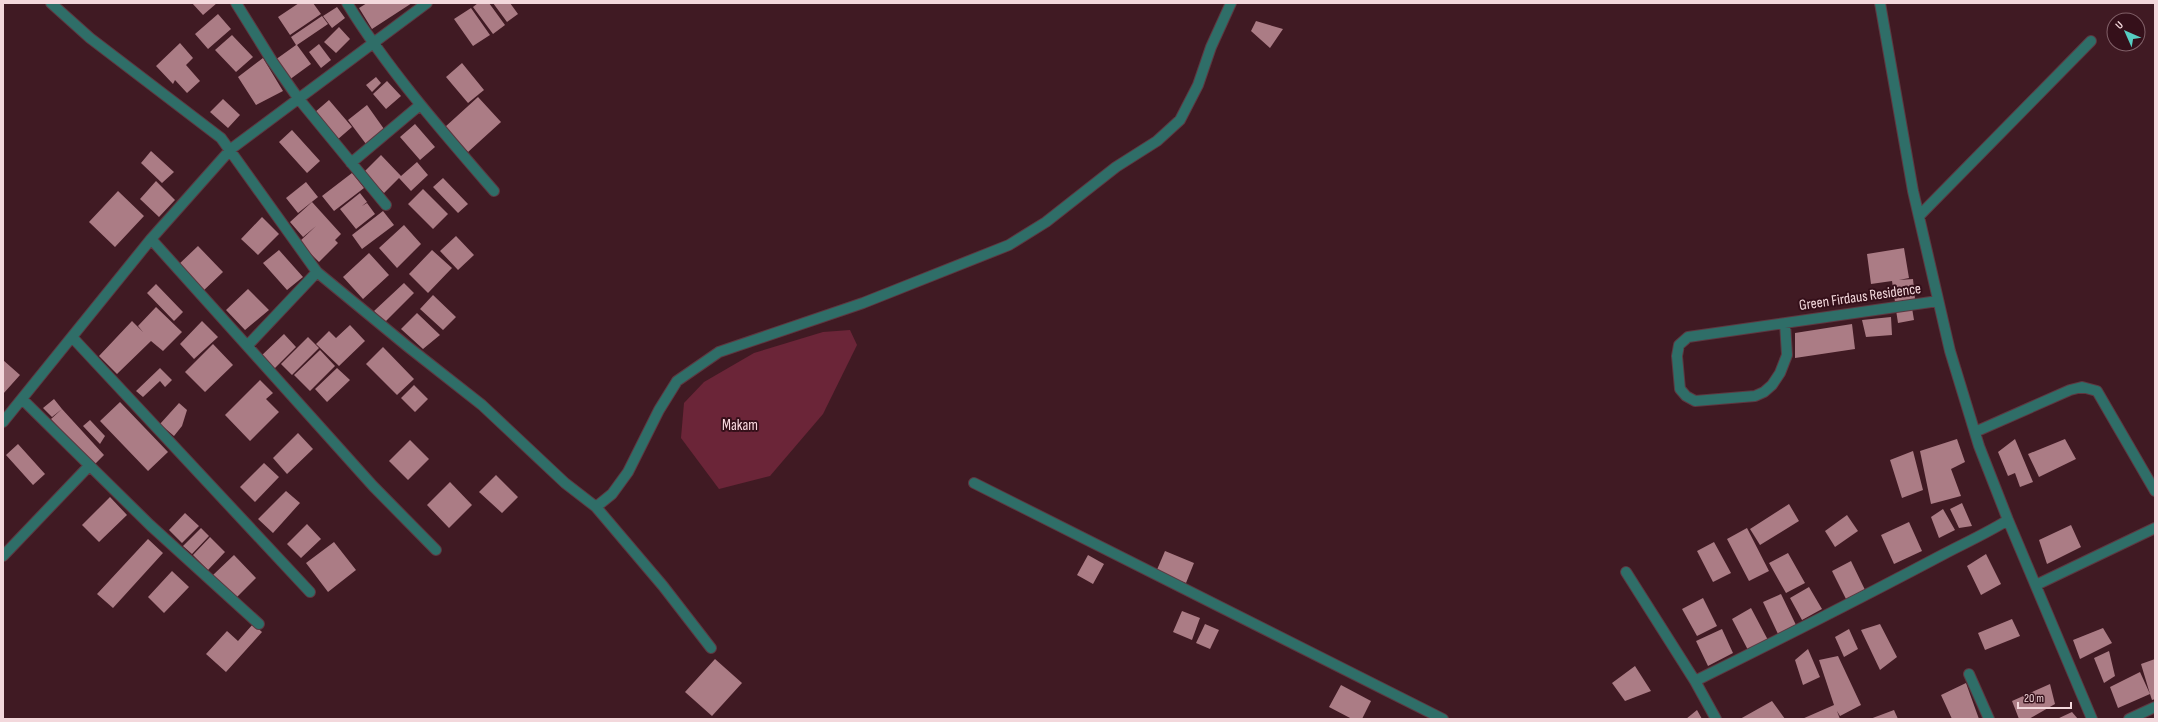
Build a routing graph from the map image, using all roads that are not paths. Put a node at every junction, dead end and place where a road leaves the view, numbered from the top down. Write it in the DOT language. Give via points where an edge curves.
graph roads {
  1 [pos="51,3"];
  2 [pos="236,3"];
  3 [pos="347,3"];
  4 [pos="427,3"];
  5 [pos="1231,3"];
  6 [pos="1880,3"];
  7 [pos="2091,41"];
  8 [pos="372,43"];
  9 [pos="298,98"];
  10 [pos="420,105"];
  11 [pos="231,149"];
  12 [pos="351,163"];
  13 [pos="494,191"];
  14 [pos="386,205"];
  15 [pos="1919,216"];
  16 [pos="151,239"];
  17 [pos="317,272"];
  18 [pos="1938,301"];
  19 [pos="1785,323"];
  20 [pos="72,337"];
  21 [pos="248,345"];
  22 [pos="22,399"];
  23 [pos="3,422"];
  24 [pos="1975,432"];
  25 [pos="89,466"];
  26 [pos="974,483"];
  27 [pos="2155,491"];
  28 [pos="596,507"];
  29 [pos="2008,520"];
  30 [pos="2155,528"];
  31 [pos="436,550"];
  32 [pos="3,556"];
  33 [pos="1626,572"];
  34 [pos="2036,585"];
  35 [pos="310,592"];
  36 [pos="259,624"];
  37 [pos="711,648"];
  38 [pos="1969,674"];
  39 [pos="1695,681"];
  40 [pos="2155,707"];
  41 [pos="1443,719"];
  42 [pos="1716,719"];
  43 [pos="1989,719"];
  44 [pos="2092,719"];
  45 [pos="2129,719"];
  1 -- 11 [label="street" via="90,38 222,138"];
  2 -- 9 [label="street"];
  3 -- 8 [label="street"];
  4 -- 8 [label="street"];
  5 -- 28 [label="street" via="1211,47 1198,85 1180,120 1157,141 1116,167 1046,222 1009,245 863,303 719,352 677,380 628,472 612,494"];
  6 -- 15 [label="street"];
  7 -- 15 [label="street"];
  8 -- 9 [label="street"];
  8 -- 10 [label="street"];
  9 -- 11 [label="street"];
  9 -- 12 [label="street"];
  10 -- 12 [label="street"];
  10 -- 13 [label="street"];
  11 -- 16 [label="street"];
  11 -- 17 [label="street"];
  12 -- 14 [label="street"];
  15 -- 18 [label="street"];
  16 -- 20 [label="street"];
  16 -- 21 [label="street"];
  17 -- 21 [label="street"];
  17 -- 28 [label="street" via="482,405 565,482"];
  18 -- 19 [label="street, Green Firdaus Residence"];
  18 -- 24 [label="street" via="1950,351"];
  19 -- 19 [label="street, Green Firdaus Residence" via="1688,337 1679,345 1677,356 1680,389 1695,401 1754,396 1764,392 1780,373 1787,355"];
  20 -- 22 [label="street"];
  20 -- 35 [label="street"];
  21 -- 31 [label="street" via="373,486"];
  22 -- 23 [label="street"];
  22 -- 25 [label="street"];
  24 -- 27 [label="street" via="2070,390 2090,388 2097,391 2108,407"];
  24 -- 29 [label="street"];
  25 -- 32 [label="street"];
  25 -- 36 [label="street"];
  26 -- 41 [label="street"];
  28 -- 37 [label="street"];
  29 -- 34 [label="street"];
  29 -- 39 [label="street" via="1894,582"];
  30 -- 34 [label="street"];
  33 -- 39 [label="street"];
  34 -- 44 [label="street"];
  38 -- 43 [label="street"];
  39 -- 42 [label="street"];
  40 -- 45 [label="street"];
}
